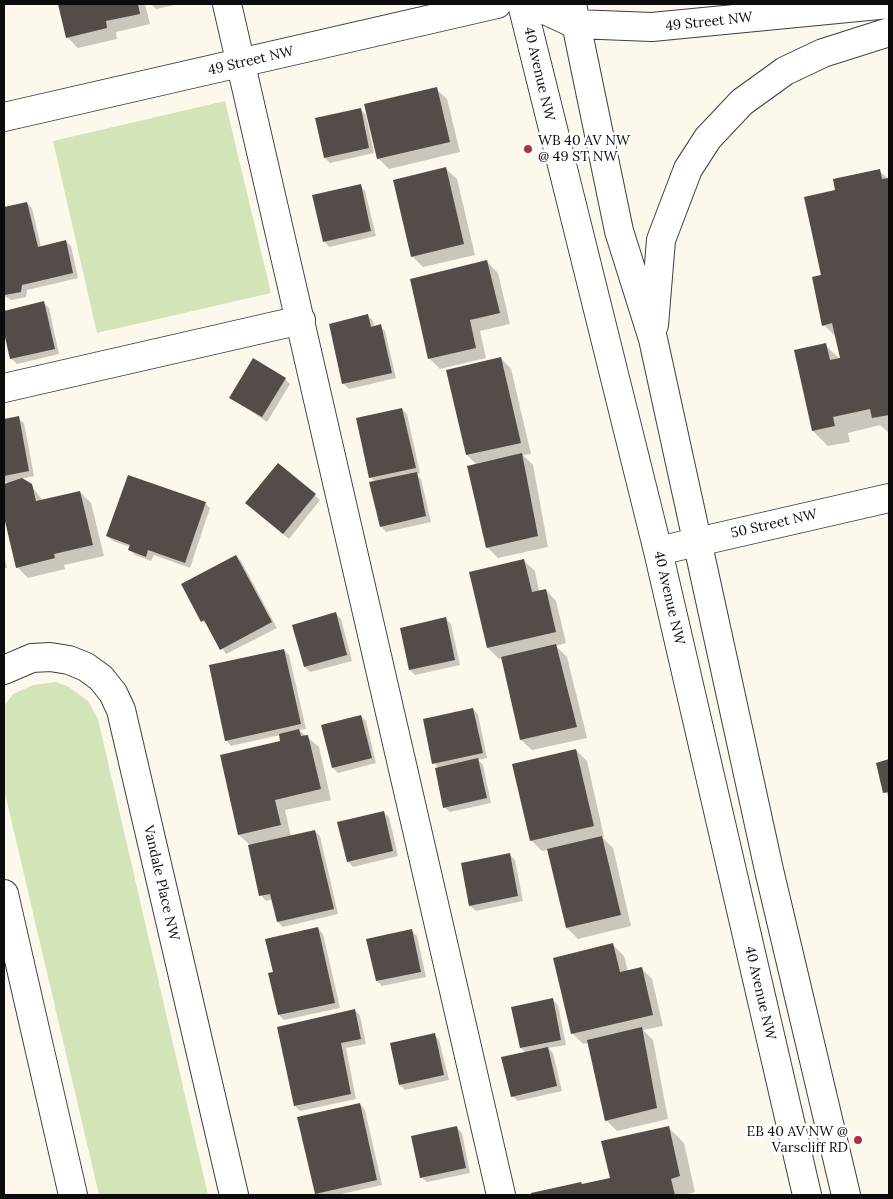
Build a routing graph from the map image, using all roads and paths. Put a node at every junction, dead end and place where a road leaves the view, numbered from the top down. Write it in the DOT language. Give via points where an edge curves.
graph roads {
  1 [pos="227,4"];
  2 [pos="497,4"];
  3 [pos="522,4"];
  4 [pos="532,4"];
  5 [pos="889,4"];
  6 [pos="573,14"];
  7 [pos="889,32"];
  8 [pos="241,63"];
  9 [pos="4,117"];
  10 [pos="301,320"];
  11 [pos="653,339"];
  12 [pos="4,388"];
  13 [pos="889,498"];
  14 [pos="696,542"];
  15 [pos="658,551"];
  16 [pos="4,670"];
  17 [pos="4,894"];
  18 [pos="73,1195"];
  19 [pos="234,1195"];
  20 [pos="501,1195"];
  21 [pos="807,1195"];
  22 [pos="846,1195"];
  1 -- 8 [label="street"];
  2 -- 8 [label="street, 49 Street NW"];
  3 -- 15 [label="street, 40 Avenue NW"];
  4 -- 6 [label="street, 49 Street NW"];
  5 -- 6 [label="street, 49 Street NW" via="652,27"];
  6 -- 11 [label="street" via="619,231"];
  7 -- 11 [label="street" via="823,53 785,71 742,102 708,138 688,169 661,240"];
  8 -- 9 [label="street, 49 Street NW"];
  8 -- 10 [label="street"];
  10 -- 12 [label="street"];
  10 -- 20 [label="street"];
  11 -- 14 [label="street"];
  13 -- 14 [label="street, 50 Street NW"];
  14 -- 15 [label="street, 50 Street NW"];
  14 -- 22 [label="street"];
  15 -- 21 [label="street, 40 Avenue NW"];
  16 -- 19 [label="street, Vandale Place NW" via="32,658 69,660 101,678 121,710"];
  17 -- 18 [label="street"];
}
